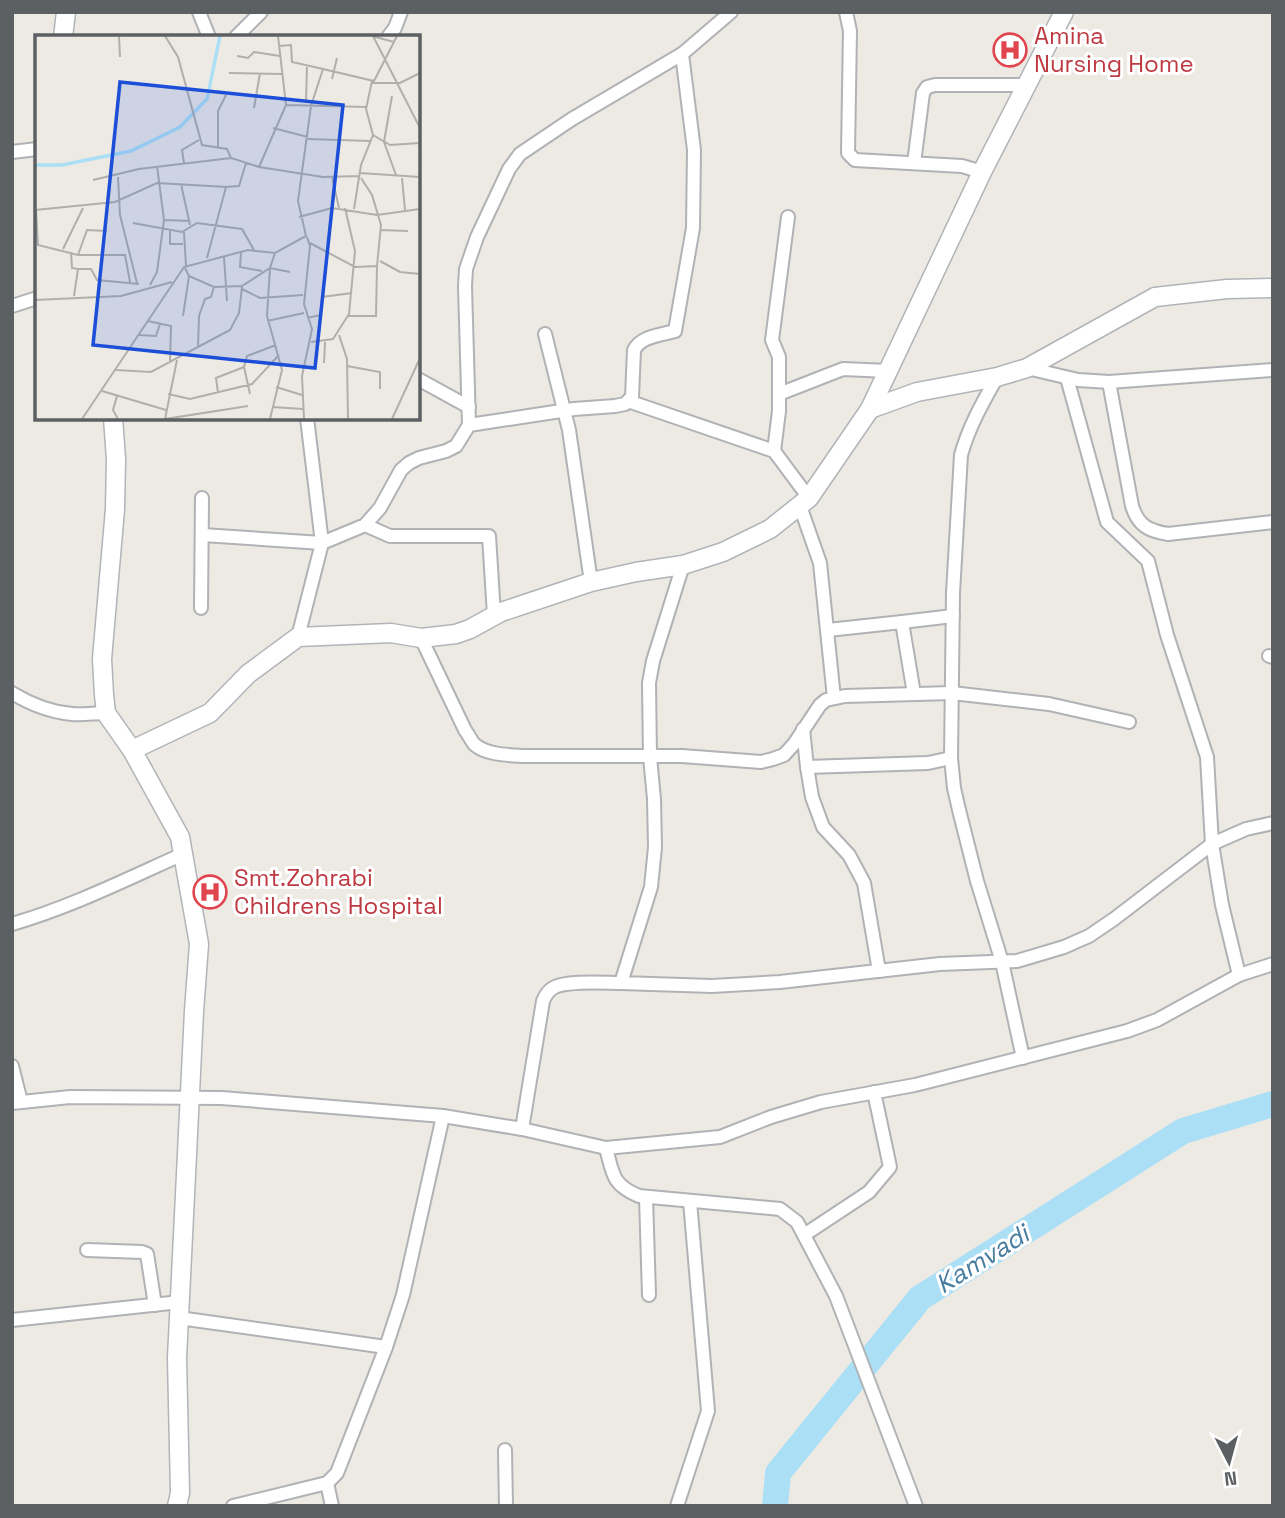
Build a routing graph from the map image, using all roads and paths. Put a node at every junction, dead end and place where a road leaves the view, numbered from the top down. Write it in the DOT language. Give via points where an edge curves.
graph roads {
  1 [pos="66,12"];
  2 [pos="199,12"];
  3 [pos="261,12"];
  4 [pos="401,12"];
  5 [pos="731,12"];
  6 [pos="846,12"];
  7 [pos="1064,12"];
  8 [pos="63,35"];
  9 [pos="208,35"];
  10 [pos="238,35"];
  11 [pos="390,35"];
  12 [pos="682,54"];
  13 [pos="1027,85"];
  14 [pos="35,149"];
  15 [pos="12,152"];
  16 [pos="914,163"];
  17 [pos="982,172"];
  18 [pos="788,217"];
  19 [pos="1273,288"];
  20 [pos="35,299"];
  21 [pos="12,306"];
  22 [pos="545,334"];
  23 [pos="1027,368"];
  24 [pos="1273,370"];
  25 [pos="888,371"];
  26 [pos="997,377"];
  27 [pos="1067,378"];
  28 [pos="420,380"];
  29 [pos="1109,382"];
  30 [pos="779,394"];
  31 [pos="628,401"];
  32 [pos="469,407"];
  33 [pos="870,409"];
  34 [pos="563,411"];
  35 [pos="113,420"];
  36 [pos="307,420"];
  37 [pos="469,425"];
  38 [pos="774,451"];
  39 [pos="202,498"];
  40 [pos="804,502"];
  41 [pos="1273,523"];
  42 [pos="365,525"];
  43 [pos="203,535"];
  44 [pos="321,543"];
  45 [pos="683,565"];
  46 [pos="591,582"];
  47 [pos="201,608"];
  48 [pos="494,615"];
  49 [pos="953,616"];
  50 [pos="902,622"];
  51 [pos="828,630"];
  52 [pos="298,636"];
  53 [pos="421,638"];
  54 [pos="12,693"];
  55 [pos="952,693"];
  56 [pos="914,694"];
  57 [pos="834,698"];
  58 [pos="106,713"];
  59 [pos="1129,722"];
  60 [pos="803,729"];
  61 [pos="132,750"];
  62 [pos="650,757"];
  63 [pos="951,758"];
  64 [pos="807,767"];
  65 [pos="1273,823"];
  66 [pos="1212,844"];
  67 [pos="183,854"];
  68 [pos="12,924"];
  69 [pos="1002,962"];
  70 [pos="1273,964"];
  71 [pos="879,971"];
  72 [pos="1239,975"];
  73 [pos="621,983"];
  74 [pos="1023,1058"];
  75 [pos="12,1066"];
  76 [pos="874,1093"];
  77 [pos="190,1097"];
  78 [pos="16,1102"];
  79 [pos="443,1116"];
  80 [pos="522,1129"];
  81 [pos="606,1148"];
  82 [pos="646,1197"];
  83 [pos="690,1201"];
  84 [pos="804,1235"];
  85 [pos="87,1250"];
  86 [pos="649,1295"];
  87 [pos="155,1305"];
  88 [pos="179,1310"];
  89 [pos="12,1320"];
  90 [pos="386,1347"];
  91 [pos="505,1450"];
  92 [pos="327,1483"];
  93 [pos="914,1499"];
  94 [pos="177,1506"];
  95 [pos="233,1506"];
  96 [pos="332,1506"];
  97 [pos="506,1506"];
  98 [pos="677,1506"];
  1 -- 8 [label="street"];
  2 -- 9 [label="street"];
  3 -- 10 [label="street"];
  4 -- 11 [label="street"];
  5 -- 12 [label="street"];
  6 -- 16 [label="street" via="850,31 848,153 855,160"];
  7 -- 13 [label="street"];
  12 -- 31 [label="street" via="694,150 693,228 675,331 637,343 634,387"];
  12 -- 32 [label="street" via="572,119 520,154 509,169 467,269"];
  13 -- 16 [label="street" via="927,87"];
  13 -- 17 [label="street"];
  14 -- 15 [label="street"];
  16 -- 17 [label="street"];
  17 -- 25 [label="street"];
  18 -- 30 [label="street" via="772,340 779,357"];
  19 -- 23 [label="street" via="1155,297"];
  20 -- 21 [label="street"];
  22 -- 34 [label="street"];
  23 -- 26 [label="street"];
  23 -- 27 [label="street"];
  24 -- 29 [label="street"];
  25 -- 30 [label="street" via="843,369"];
  25 -- 33 [label="street"];
  26 -- 33 [label="street" via="917,392"];
  26 -- 49 [label="street" via="961,455"];
  27 -- 29 [label="street"];
  27 -- 66 [label="street" via="1107,522 1147,561 1207,757"];
  28 -- 32 [label="street"];
  29 -- 41 [label="street" via="1132,506 1140,524 1168,534"];
  30 -- 38 [label="street"];
  31 -- 34 [label="street"];
  31 -- 38 [label="street"];
  32 -- 37 [label="street"];
  33 -- 40 [label="street"];
  34 -- 37 [label="street"];
  34 -- 46 [label="street"];
  35 -- 58 [label="street" via="115,509 102,659"];
  36 -- 44 [label="street"];
  37 -- 42 [label="street" via="456,446 419,458 401,470"];
  38 -- 40 [label="street"];
  39 -- 43 [label="street"];
  40 -- 45 [label="street" via="770,529"];
  40 -- 51 [label="street" via="820,563"];
  42 -- 44 [label="street"];
  42 -- 48 [label="street" via="390,536 489,536"];
  43 -- 44 [label="street"];
  43 -- 47 [label="street"];
  44 -- 52 [label="street"];
  45 -- 46 [label="street"];
  45 -- 62 [label="street" via="649,684"];
  46 -- 48 [label="street"];
  48 -- 53 [label="street" via="456,634"];
  49 -- 50 [label="street"];
  49 -- 55 [label="street"];
  50 -- 51 [label="street"];
  50 -- 56 [label="street"];
  51 -- 57 [label="street"];
  52 -- 53 [label="street" via="391,634"];
  52 -- 61 [label="street" via="248,674 210,713"];
  53 -- 62 [label="street" via="465,730 483,749 524,756"];
  54 -- 58 [label="street" via="48,709"];
  55 -- 56 [label="street"];
  55 -- 59 [label="street" via="1049,704"];
  55 -- 63 [label="street"];
  56 -- 57 [label="street"];
  57 -- 60 [label="street" via="820,705"];
  58 -- 61 [label="street"];
  60 -- 62 [label="street" via="784,755 761,762"];
  60 -- 64 [label="street"];
  61 -- 67 [label="street" via="180,837"];
  62 -- 73 [label="street" via="655,847 651,887"];
  63 -- 64 [label="street" via="928,763"];
  63 -- 69 [label="street" via="959,810"];
  64 -- 71 [label="street" via="823,827 849,855 864,883"];
  65 -- 66 [label="street"];
  66 -- 69 [label="street" via="1089,936 1065,947"];
  66 -- 72 [label="street"];
  67 -- 68 [label="street" via="80,900"];
  67 -- 77 [label="street" via="199,944"];
  69 -- 71 [label="street"];
  69 -- 74 [label="street"];
  70 -- 72 [label="street"];
  71 -- 73 [label="street" via="712,986"];
  72 -- 74 [label="street" via="1157,1020"];
  73 -- 80 [label="street" via="565,984 547,993"];
  74 -- 76 [label="street"];
  75 -- 78 [label="street"];
  76 -- 81 [label="street" via="808,1106 720,1137"];
  76 -- 84 [label="street" via="890,1167 869,1192"];
  77 -- 78 [label="street"];
  77 -- 79 [label="street"];
  77 -- 88 [label="street"];
  79 -- 80 [label="street"];
  79 -- 90 [label="street" via="403,1295"];
  80 -- 81 [label="street"];
  81 -- 82 [label="street" via="614,1179 628,1192"];
  82 -- 83 [label="street"];
  82 -- 86 [label="street"];
  83 -- 84 [label="street" via="780,1209 797,1222"];
  83 -- 98 [label="street" via="708,1411"];
  84 -- 93 [label="street" via="836,1296"];
  85 -- 87 [label="street" via="147,1254"];
  87 -- 88 [label="street"];
  87 -- 89 [label="street"];
  88 -- 90 [label="street"];
  88 -- 94 [label="street"];
  90 -- 92 [label="street" via="337,1473"];
  91 -- 97 [label="street"];
  92 -- 95 [label="street"];
  92 -- 96 [label="street"];
}
